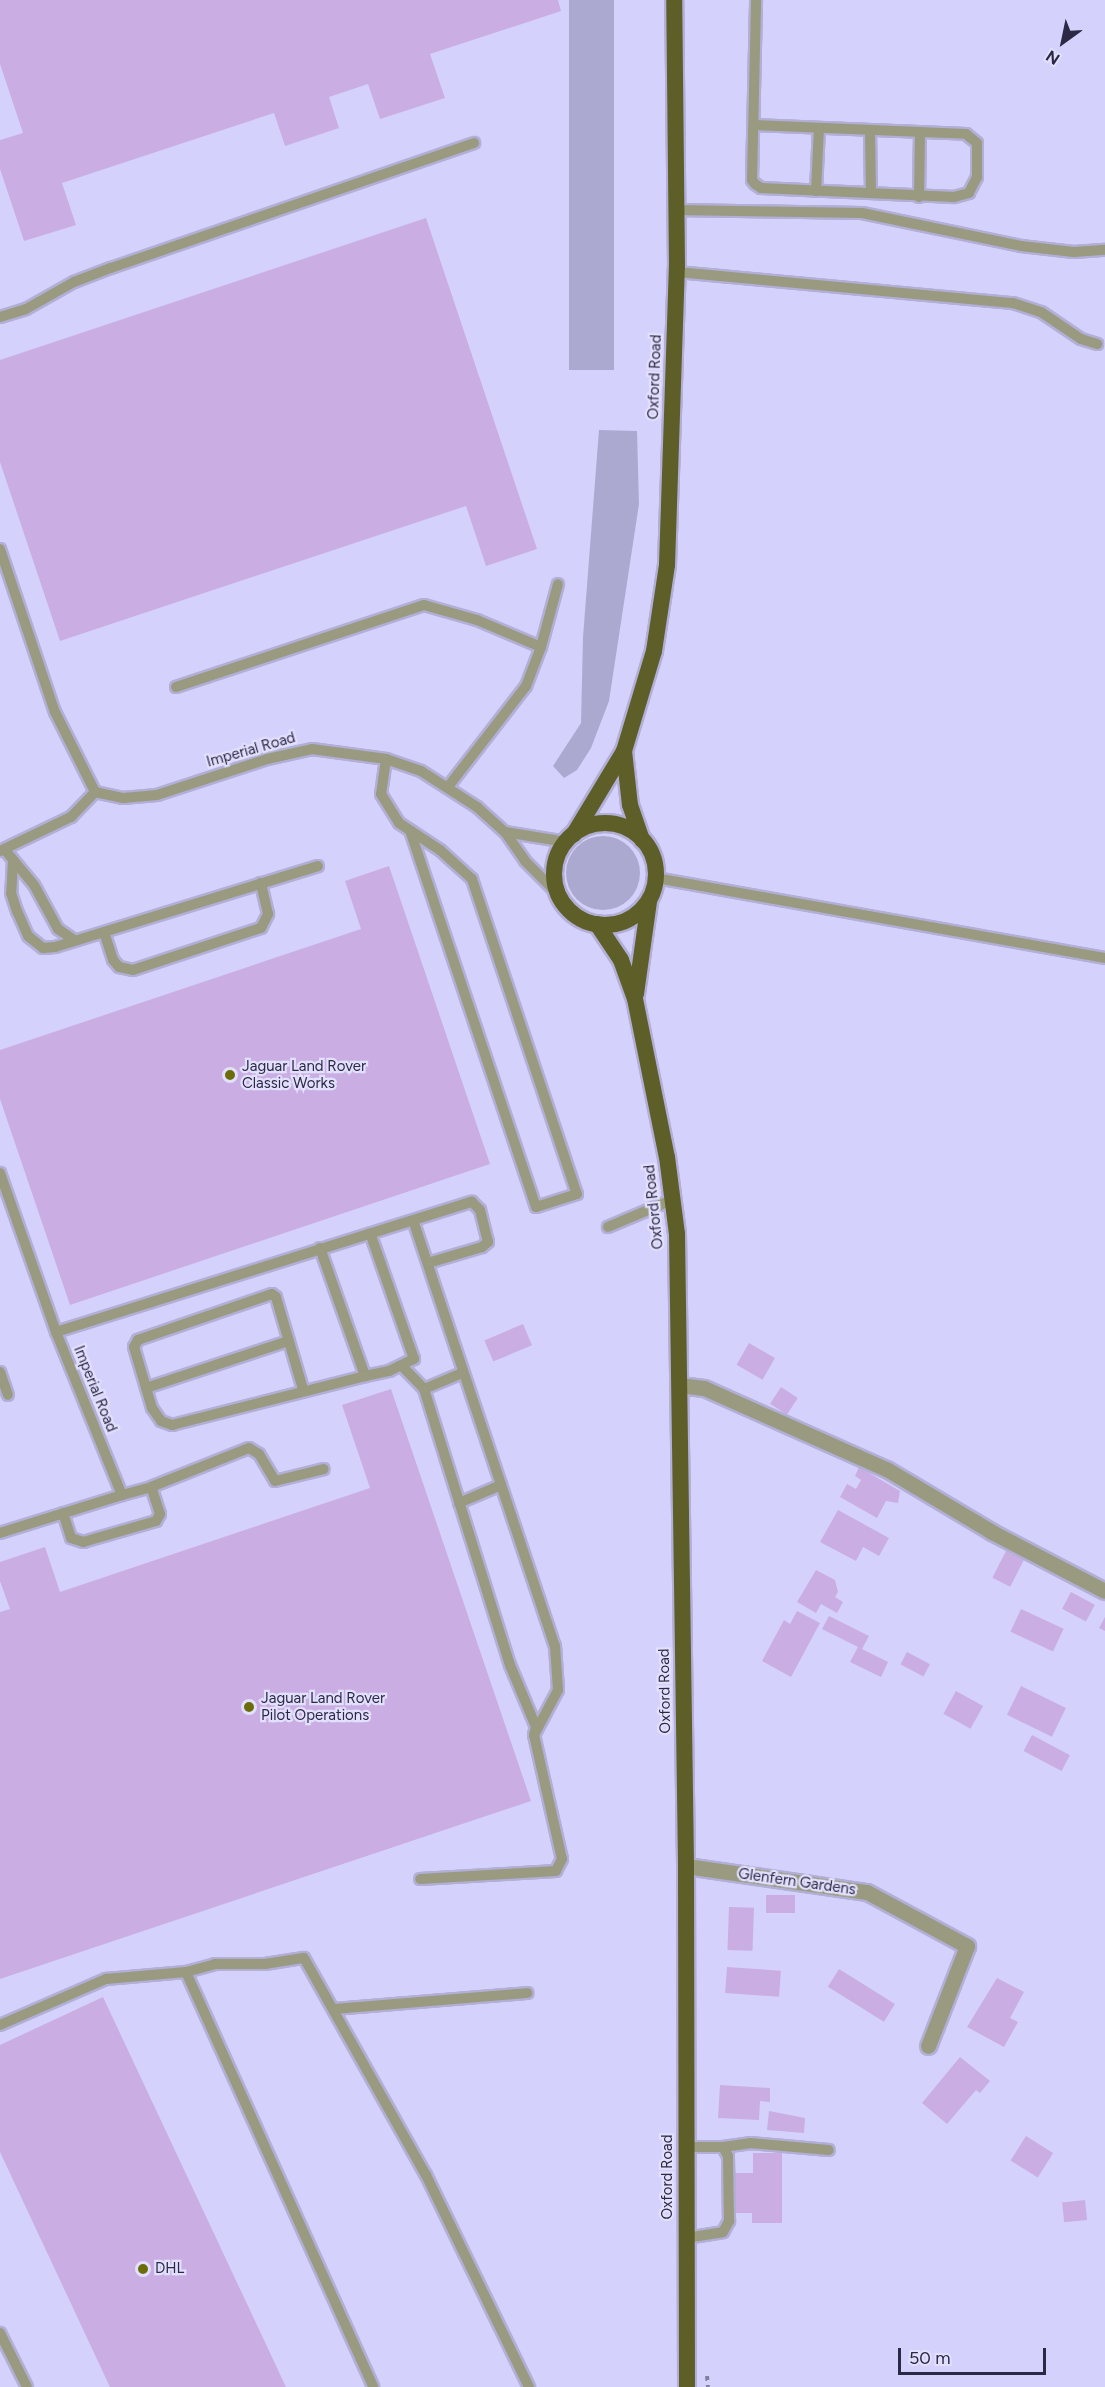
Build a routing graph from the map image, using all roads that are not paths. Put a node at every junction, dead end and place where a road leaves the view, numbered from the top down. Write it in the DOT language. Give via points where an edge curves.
graph roads {
  1 [pos="674,0"];
  2 [pos="756,0"];
  3 [pos="754,125"];
  4 [pos="819,128"];
  5 [pos="870,130"];
  6 [pos="920,132"];
  7 [pos="474,143"];
  8 [pos="815,191"];
  9 [pos="871,194"];
  10 [pos="919,196"];
  11 [pos="676,210"];
  12 [pos="813,212"];
  13 [pos="1105,250"];
  14 [pos="677,272"];
  15 [pos="0,317"];
  16 [pos="1097,344"];
  17 [pos="0,549"];
  18 [pos="558,584"];
  19 [pos="541,647"];
  20 [pos="176,687"];
  21 [pos="624,751"];
  22 [pos="386,759"];
  23 [pos="448,787"];
  24 [pos="95,792"];
  25 [pos="410,831"];
  26 [pos="505,832"];
  27 [pos="570,838"];
  28 [pos="642,840"];
  29 [pos="2,851"];
  30 [pos="13,860"];
  31 [pos="318,866"];
  32 [pos="656,878"];
  33 [pos="261,883"];
  34 [pos="559,895"];
  35 [pos="649,900"];
  36 [pos="597,924"];
  37 [pos="104,932"];
  38 [pos="74,939"];
  39 [pos="1105,958"];
  40 [pos="635,999"];
  41 [pos="0,1173"];
  42 [pos="672,1200"];
  43 [pos="414,1223"];
  44 [pos="608,1227"];
  45 [pos="370,1233"];
  46 [pos="320,1248"];
  47 [pos="428,1263"];
  48 [pos="56,1332"];
  49 [pos="288,1341"];
  50 [pos="402,1366"];
  51 [pos="0,1372"];
  52 [pos="462,1373"];
  53 [pos="365,1376"];
  54 [pos="679,1385"];
  55 [pos="146,1388"];
  56 [pos="303,1389"];
  57 [pos="424,1389"];
  58 [pos="8,1395"];
  59 [pos="324,1469"];
  60 [pos="501,1485"];
  61 [pos="151,1487"];
  62 [pos="122,1495"];
  63 [pos="459,1503"];
  64 [pos="63,1513"];
  65 [pos="0,1533"];
  66 [pos="1105,1591"];
  67 [pos="534,1735"];
  68 [pos="686,1866"];
  69 [pos="420,1879"];
  70 [pos="186,1972"];
  71 [pos="527,1993"];
  72 [pos="333,2009"];
  73 [pos="0,2025"];
  74 [pos="928,2046"];
  75 [pos="686,2147"];
  76 [pos="723,2147"];
  77 [pos="829,2150"];
  78 [pos="686,2238"];
  79 [pos="0,2333"];
  80 [pos="27,2387"];
  81 [pos="373,2387"];
  82 [pos="528,2387"];
  83 [pos="687,2387"];
  1 -- 11 [label="highway, Oxford Road"];
  2 -- 3 [label="lane"];
  3 -- 4 [label="lane"];
  3 -- 8 [label="lane" via="755,184 761,188"];
  4 -- 5 [label="lane"];
  4 -- 8 [label="lane"];
  5 -- 6 [label="lane"];
  5 -- 9 [label="lane"];
  6 -- 10 [label="lane"];
  6 -- 10 [label="lane" via="966,134 973,139 977,143 977,177 969,193 954,197"];
  7 -- 15 [label="lane" via="111,268 74,282 26,309"];
  8 -- 9 [label="lane"];
  8 -- 12 [label="lane"];
  9 -- 10 [label="lane"];
  11 -- 12 [label="lane"];
  11 -- 14 [label="highway, Oxford Road"];
  12 -- 13 [label="lane" via="862,213 1021,246 1074,252"];
  14 -- 16 [label="lane" via="1013,303 1041,312 1081,339"];
  14 -- 21 [label="highway, Oxford Road" via="667,565 654,651"];
  17 -- 24 [label="lane" via="55,712"];
  18 -- 19 [label="lane"];
  19 -- 20 [label="lane" via="477,620 424,605"];
  19 -- 23 [label="lane" via="526,686"];
  21 -- 27 [label="highway, Oxford Road"];
  21 -- 28 [label="highway, Oxford Road" via="630,805"];
  22 -- 23 [label="lane, Imperial Road" via="421,771"];
  22 -- 24 [label="lane, Imperial Road" via="312,749 267,759 157,795 123,798"];
  22 -- 25 [label="lane" via="381,794 399,823"];
  23 -- 26 [label="lane, Imperial Road"];
  24 -- 29 [label="lane" via="71,817"];
  25 -- 25 [label="lane" via="449,857 472,879 577,1194 536,1206"];
  26 -- 27 [label="lane, Imperial Road"];
  26 -- 34 [label="lane, Imperial Road" via="525,861"];
  27 -- 28 [label="highway" via="604,823 625,828"];
  27 -- 34 [label="highway" via="554,873"];
  28 -- 32 [label="highway" via="653,857"];
  29 -- 30 [label="lane"];
  30 -- 38 [label="lane" via="34,885 58,929"];
  30 -- 38 [label="lane" via="11,894 34,944 55,947"];
  31 -- 33 [label="lane"];
  32 -- 35 [label="highway"];
  32 -- 39 [label="lane"];
  33 -- 37 [label="lane"];
  33 -- 37 [label="lane" via="268,914 261,928 144,967 119,967"];
  34 -- 36 [label="highway" via="578,917"];
  35 -- 36 [label="highway" via="627,920"];
  35 -- 40 [label="highway, Oxford Road"];
  36 -- 40 [label="highway, Oxford Road" via="621,960"];
  37 -- 38 [label="lane"];
  40 -- 42 [label="highway, Oxford Road"];
  41 -- 48 [label="lane, Imperial Road"];
  42 -- 44 [label="lane"];
  42 -- 54 [label="highway, Oxford Road" via="677,1234"];
  43 -- 45 [label="lane"];
  43 -- 47 [label="lane"];
  43 -- 47 [label="lane" via="472,1202 480,1210 488,1242"];
  45 -- 46 [label="lane"];
  45 -- 50 [label="lane" via="414,1359"];
  46 -- 48 [label="lane"];
  46 -- 53 [label="lane"];
  47 -- 52 [label="lane"];
  48 -- 62 [label="lane, Imperial Road"];
  49 -- 55 [label="lane"];
  49 -- 55 [label="lane" via="272,1294 138,1340 134,1347"];
  49 -- 56 [label="lane"];
  50 -- 53 [label="lane"];
  50 -- 57 [label="lane"];
  51 -- 58 [label="lane"];
  52 -- 57 [label="lane"];
  52 -- 60 [label="lane"];
  53 -- 56 [label="lane"];
  54 -- 66 [label="street" via="704,1388 888,1470 992,1532"];
  54 -- 68 [label="highway, Oxford Road"];
  55 -- 56 [label="lane" via="161,1421 172,1425"];
  57 -- 63 [label="lane"];
  59 -- 61 [label="lane" via="275,1481 259,1454 249,1448"];
  60 -- 63 [label="lane"];
  60 -- 67 [label="lane" via="555,1646 558,1690"];
  61 -- 62 [label="lane"];
  61 -- 64 [label="lane" via="160,1514 156,1521 82,1542 71,1538"];
  62 -- 64 [label="lane"];
  63 -- 67 [label="lane" via="510,1665 536,1727"];
  64 -- 65 [label="lane"];
  67 -- 69 [label="lane" via="562,1859 556,1871"];
  68 -- 74 [label="street, Glenfern Gardens" via="867,1892 968,1946"];
  68 -- 75 [label="highway, Oxford Road"];
  70 -- 72 [label="lane" via="215,1964 265,1964 304,1958"];
  70 -- 73 [label="lane" via="106,1979"];
  70 -- 81 [label="lane"];
  71 -- 72 [label="lane"];
  72 -- 82 [label="lane" via="426,2175"];
  75 -- 76 [label="lane"];
  75 -- 78 [label="highway, Oxford Road"];
  76 -- 77 [label="lane" via="750,2143"];
  76 -- 78 [label="lane" via="728,2156 729,2221 723,2232"];
  78 -- 83 [label="highway, Oxford Road"];
  79 -- 80 [label="lane"];
}
